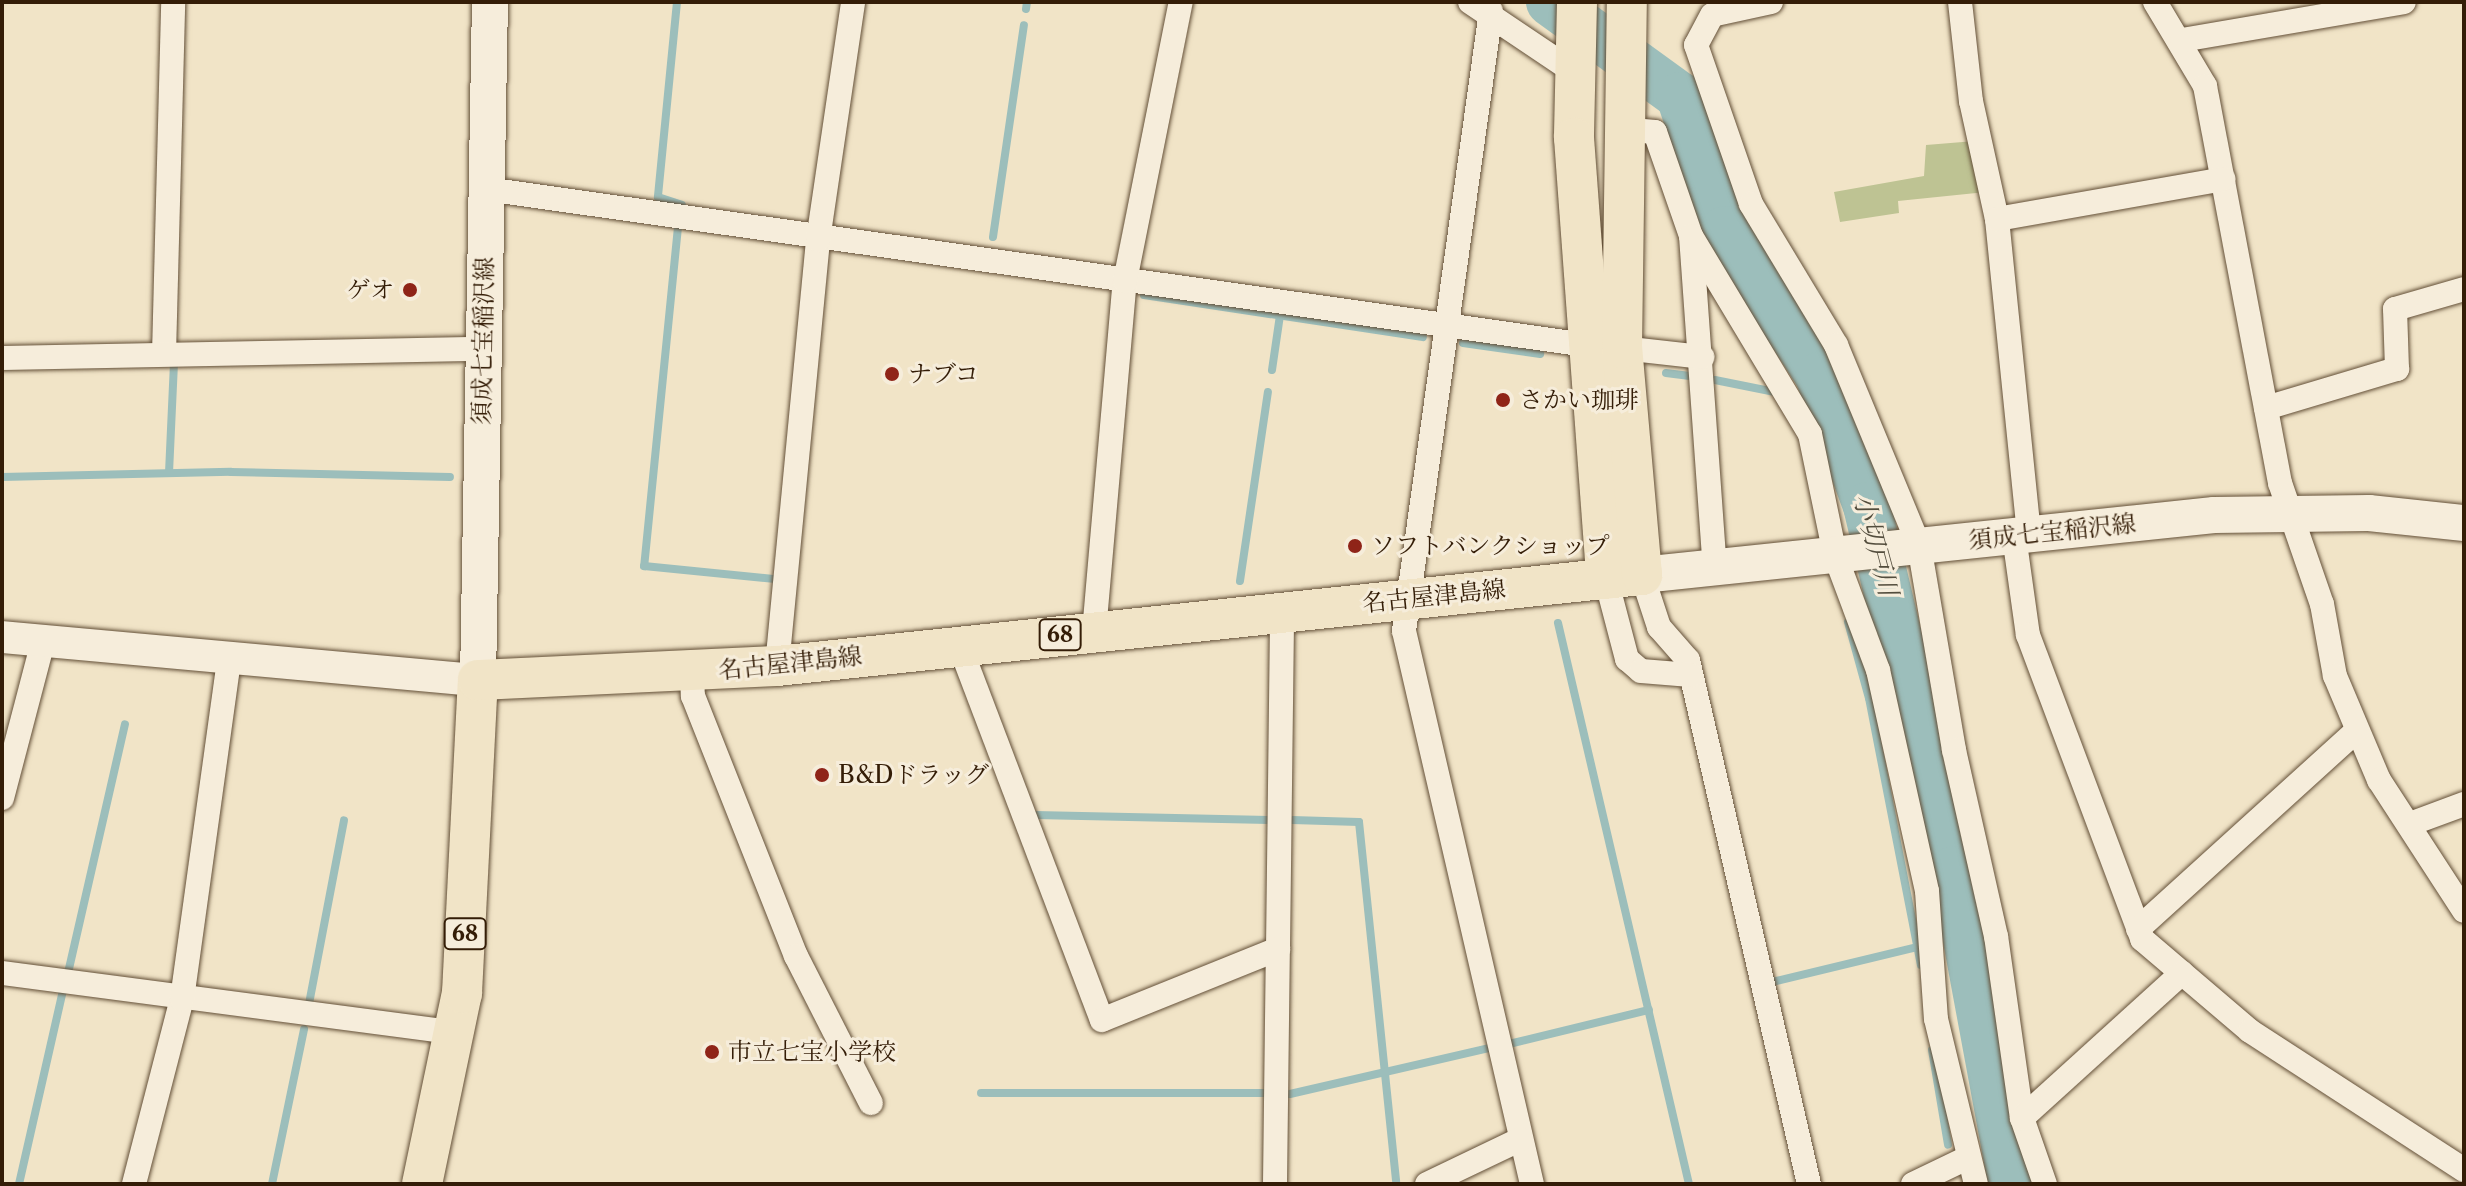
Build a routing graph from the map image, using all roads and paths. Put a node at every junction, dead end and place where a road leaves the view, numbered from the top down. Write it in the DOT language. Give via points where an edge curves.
graph roads {
  1 [pos="173,2"];
  2 [pos="490,2"];
  3 [pos="853,2"];
  4 [pos="1181,2"];
  5 [pos="1577,2"];
  6 [pos="1771,2"];
  7 [pos="1960,2"];
  8 [pos="2155,2"];
  9 [pos="2404,2"];
  10 [pos="1480,6"];
  11 [pos="1627,6"];
  12 [pos="2182,40"];
  13 [pos="1574,66"];
  14 [pos="1621,111"];
  15 [pos="2223,179"];
  16 [pos="486,189"];
  17 [pos="1997,219"];
  18 [pos="1691,236"];
  19 [pos="818,240"];
  20 [pos="1125,281"];
  21 [pos="2464,289"];
  22 [pos="1445,328"];
  23 [pos="1604,347"];
  24 [pos="483,349"];
  25 [pos="164,354"];
  26 [pos="1702,357"];
  27 [pos="2,358"];
  28 [pos="2266,408"];
  29 [pos="2290,512"];
  30 [pos="2464,523"];
  31 [pos="2022,535"];
  32 [pos="1914,545"];
  33 [pos="1840,555"];
  34 [pos="1715,568"];
  35 [pos="1624,577"];
  36 [pos="1408,599"];
  37 [pos="1282,612"];
  38 [pos="1094,632"];
  39 [pos="2,637"];
  40 [pos="43,642"];
  41 [pos="959,644"];
  42 [pos="229,662"];
  43 [pos="777,666"];
  44 [pos="692,672"];
  45 [pos="1691,675"];
  46 [pos="478,680"];
  47 [pos="2355,732"];
  48 [pos="2,798"];
  49 [pos="2464,804"];
  50 [pos="2410,824"];
  51 [pos="2464,911"];
  52 [pos="2138,929"];
  53 [pos="1278,949"];
  54 [pos="2,973"];
  55 [pos="2182,973"];
  56 [pos="182,999"];
  57 [pos="455,1033"];
  58 [pos="871,1103"];
  59 [pos="2022,1118"];
  60 [pos="1521,1139"];
  61 [pos="1967,1158"];
  62 [pos="2464,1170"];
  63 [pos="134,1184"];
  64 [pos="422,1184"];
  65 [pos="1275,1184"];
  66 [pos="1427,1184"];
  67 [pos="1532,1184"];
  68 [pos="1809,1184"];
  69 [pos="1913,1184"];
  70 [pos="1976,1184"];
  71 [pos="2045,1184"];
  1 -- 25 [label="street"];
  2 -- 16 [label="main road, 須成七宝稲沢線"];
  3 -- 19 [label="street"];
  4 -- 20 [label="street"];
  5 -- 13 [label="main road"];
  6 -- 32 [label="street" via="1712,15 1696,45 1751,204 1836,345"];
  7 -- 17 [label="street" via="1971,101"];
  8 -- 12 [label="street"];
  9 -- 12 [label="street"];
  10 -- 13 [label="street"];
  10 -- 22 [label="street"];
  11 -- 14 [label="main road"];
  12 -- 15 [label="street" via="2205,86"];
  13 -- 23 [label="main road"];
  14 -- 18 [label="street" via="1655,132"];
  14 -- 23 [label="main road"];
  15 -- 17 [label="street"];
  15 -- 28 [label="street"];
  16 -- 19 [label="street"];
  16 -- 24 [label="main road, 須成七宝稲沢線"];
  17 -- 31 [label="street"];
  18 -- 26 [label="street"];
  18 -- 33 [label="street" via="1810,434"];
  19 -- 20 [label="street"];
  19 -- 43 [label="street"];
  20 -- 22 [label="street"];
  20 -- 38 [label="street"];
  21 -- 28 [label="street" via="2395,309 2397,369 2342,390"];
  22 -- 23 [label="street"];
  22 -- 36 [label="street"];
  23 -- 26 [label="street"];
  23 -- 35 [label="main road"];
  24 -- 25 [label="street"];
  24 -- 46 [label="main road, 須成七宝稲沢線"];
  25 -- 27 [label="street"];
  26 -- 34 [label="street"];
  28 -- 29 [label="street"];
  29 -- 30 [label="main road, 須成七宝稲沢線"];
  29 -- 31 [label="main road, 須成七宝稲沢線"];
  29 -- 47 [label="street"];
  31 -- 32 [label="main road, 須成七宝稲沢線"];
  31 -- 52 [label="street" via="2028,635"];
  32 -- 33 [label="main road, 須成七宝稲沢線"];
  32 -- 59 [label="street" via="1996,936"];
  33 -- 34 [label="main road, 須成七宝稲沢線"];
  33 -- 61 [label="street" via="1878,670 1921,861 1936,1019"];
  34 -- 35 [label="main road, 須成七宝稲沢線"];
  35 -- 36 [label="main road, 名古屋津島線 / 68"];
  35 -- 45 [label="street" via="1688,660"];
  35 -- 45 [label="street" via="1627,659 1641,671"];
  36 -- 37 [label="main road, 名古屋津島線 / 68"];
  36 -- 60 [label="street" via="1404,631"];
  37 -- 38 [label="main road, 名古屋津島線 / 68"];
  37 -- 53 [label="street"];
  38 -- 41 [label="main road, 名古屋津島線 / 68"];
  39 -- 40 [label="street"];
  40 -- 42 [label="street"];
  40 -- 48 [label="street"];
  41 -- 43 [label="main road, 名古屋津島線 / 68"];
  41 -- 53 [label="street" via="1102,1020"];
  42 -- 46 [label="street"];
  42 -- 56 [label="street"];
  43 -- 44 [label="main road, 名古屋津島線 / 68"];
  44 -- 46 [label="main road, 名古屋津島線 / 68"];
  44 -- 58 [label="street" via="693,696 796,956"];
  45 -- 68 [label="street"];
  46 -- 57 [label="main road, 68"];
  47 -- 50 [label="street"];
  47 -- 52 [label="street"];
  49 -- 50 [label="street"];
  50 -- 51 [label="street"];
  52 -- 55 [label="street"];
  53 -- 65 [label="street"];
  54 -- 56 [label="street"];
  55 -- 59 [label="street"];
  55 -- 62 [label="street" via="2250,1031"];
  56 -- 57 [label="street"];
  56 -- 63 [label="street"];
  57 -- 64 [label="main road, 68"];
  59 -- 71 [label="street"];
  60 -- 66 [label="street"];
  60 -- 67 [label="street"];
  61 -- 69 [label="street"];
  61 -- 70 [label="street"];
}
